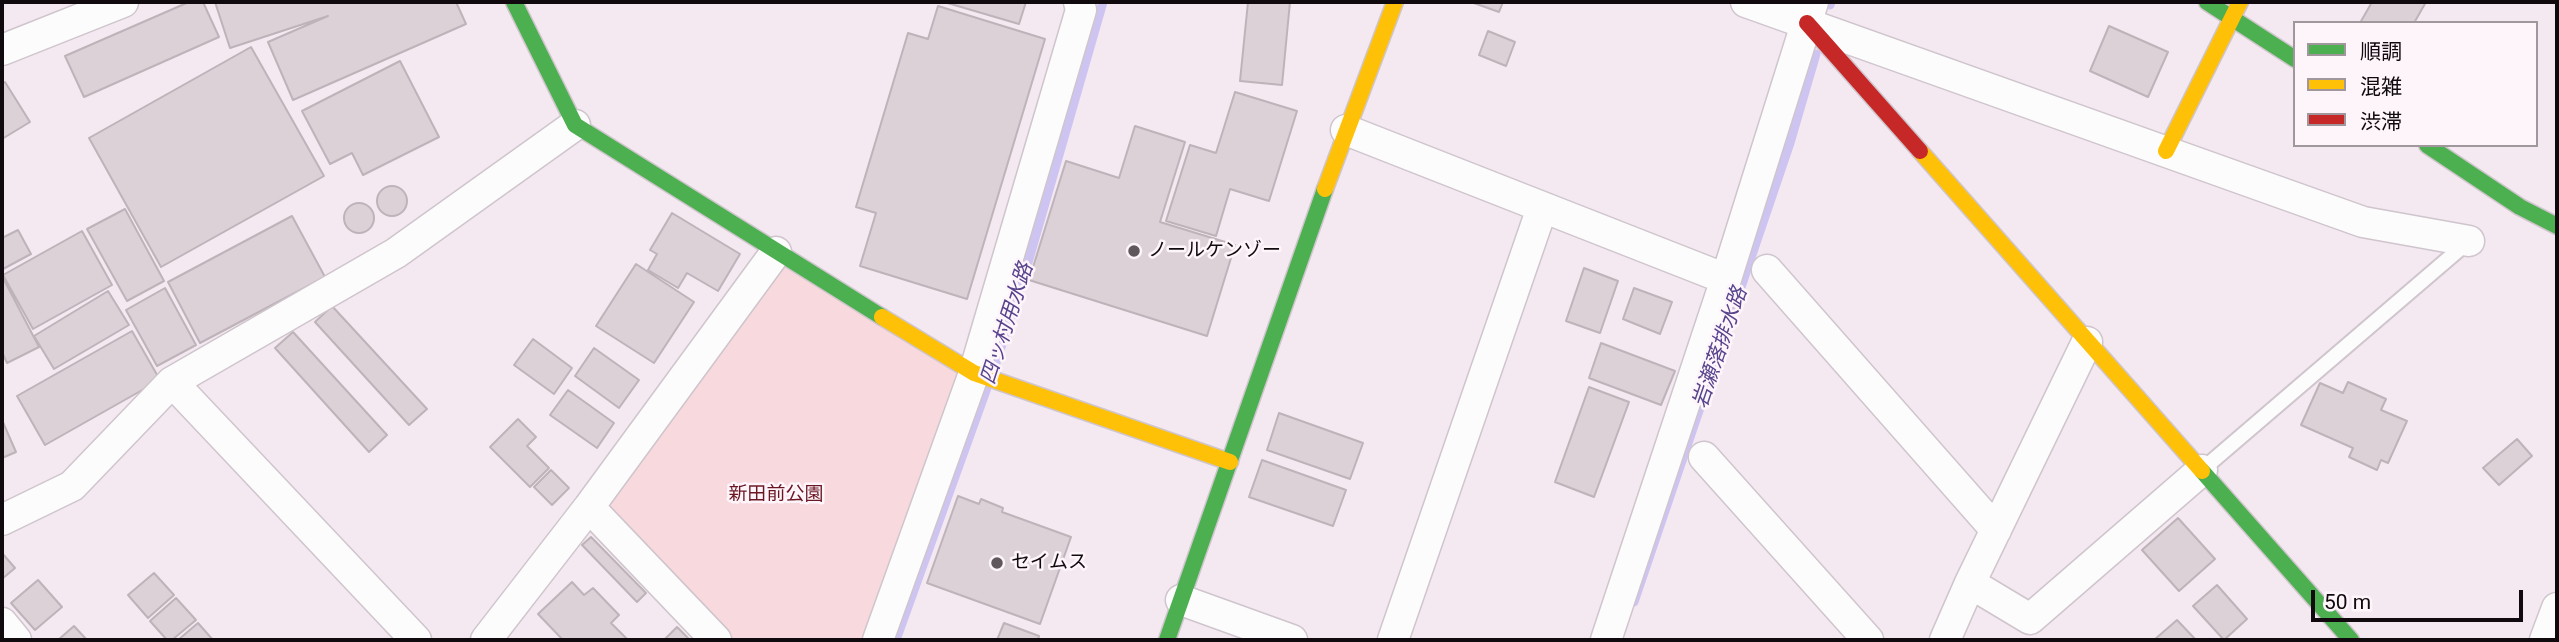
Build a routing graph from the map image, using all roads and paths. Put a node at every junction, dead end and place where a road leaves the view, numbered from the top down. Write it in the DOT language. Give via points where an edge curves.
graph roads {
  1 [pos="123,2"];
  2 [pos="514,2"];
  3 [pos="1079,2"];
  4 [pos="1395,2"];
  5 [pos="1746,2"];
  6 [pos="2207,2"];
  7 [pos="2240,2"];
  8 [pos="1810,13"];
  9 [pos="2232,18"];
  10 [pos="2,50"];
  11 [pos="2293,58"];
  12 [pos="575,125"];
  13 [pos="1346,130"];
  14 [pos="2430,147"];
  15 [pos="2166,151"];
  16 [pos="1542,208"];
  17 [pos="2557,226"];
  18 [pos="2469,242"];
  19 [pos="776,252"];
  20 [pos="1767,270"];
  21 [pos="1726,279"];
  22 [pos="2088,341"];
  23 [pos="974,373"];
  24 [pos="172,382"];
  25 [pos="1704,457"];
  26 [pos="1230,462"];
  27 [pos="2202,470"];
  28 [pos="589,507"];
  29 [pos="2,520"];
  30 [pos="1996,530"];
  31 [pos="1970,583"];
  32 [pos="1181,600"];
  33 [pos="2557,608"];
  34 [pos="2,623"];
  35 [pos="16,640"];
  36 [pos="416,640"];
  37 [pos="486,640"];
  38 [pos="716,640"];
  39 [pos="878,640"];
  40 [pos="1167,640"];
  41 [pos="1292,640"];
  42 [pos="1394,640"];
  43 [pos="1606,640"];
  44 [pos="1868,640"];
  45 [pos="1945,640"];
  46 [pos="2351,640"];
  47 [pos="2545,640"];
  1 -- 10 [label="street"];
  2 -- 12 [label="street"];
  3 -- 23 [label="street" via="1081,10"];
  4 -- 13 [label="street"];
  5 -- 8 [label="street"];
  6 -- 9 [label="street"];
  7 -- 9 [label="street"];
  8 -- 15 [label="street"];
  8 -- 21 [label="street"];
  8 -- 22 [label="street"];
  9 -- 11 [label="street"];
  9 -- 15 [label="street"];
  12 -- 19 [label="street"];
  12 -- 24 [label="street" via="396,253"];
  13 -- 16 [label="street"];
  13 -- 26 [label="street"];
  14 -- 17 [label="street"];
  15 -- 18 [label="street" via="2363,222"];
  16 -- 21 [label="street"];
  16 -- 42 [label="street"];
  18 -- 27 [label="lane"];
  19 -- 23 [label="street"];
  19 -- 28 [label="street"];
  20 -- 30 [label="street"];
  21 -- 43 [label="street"];
  22 -- 27 [label="street"];
  22 -- 30 [label="street"];
  23 -- 26 [label="street"];
  23 -- 39 [label="street"];
  24 -- 29 [label="street" via="72,486"];
  24 -- 36 [label="street"];
  25 -- 44 [label="street"];
  26 -- 32 [label="street"];
  27 -- 31 [label="street" via="2030,618"];
  27 -- 46 [label="street"];
  28 -- 37 [label="street"];
  28 -- 38 [label="street"];
  30 -- 31 [label="street"];
  31 -- 45 [label="street"];
  32 -- 40 [label="street"];
  32 -- 41 [label="street"];
  33 -- 47 [label="street"];
  34 -- 35 [label="street"];
}
